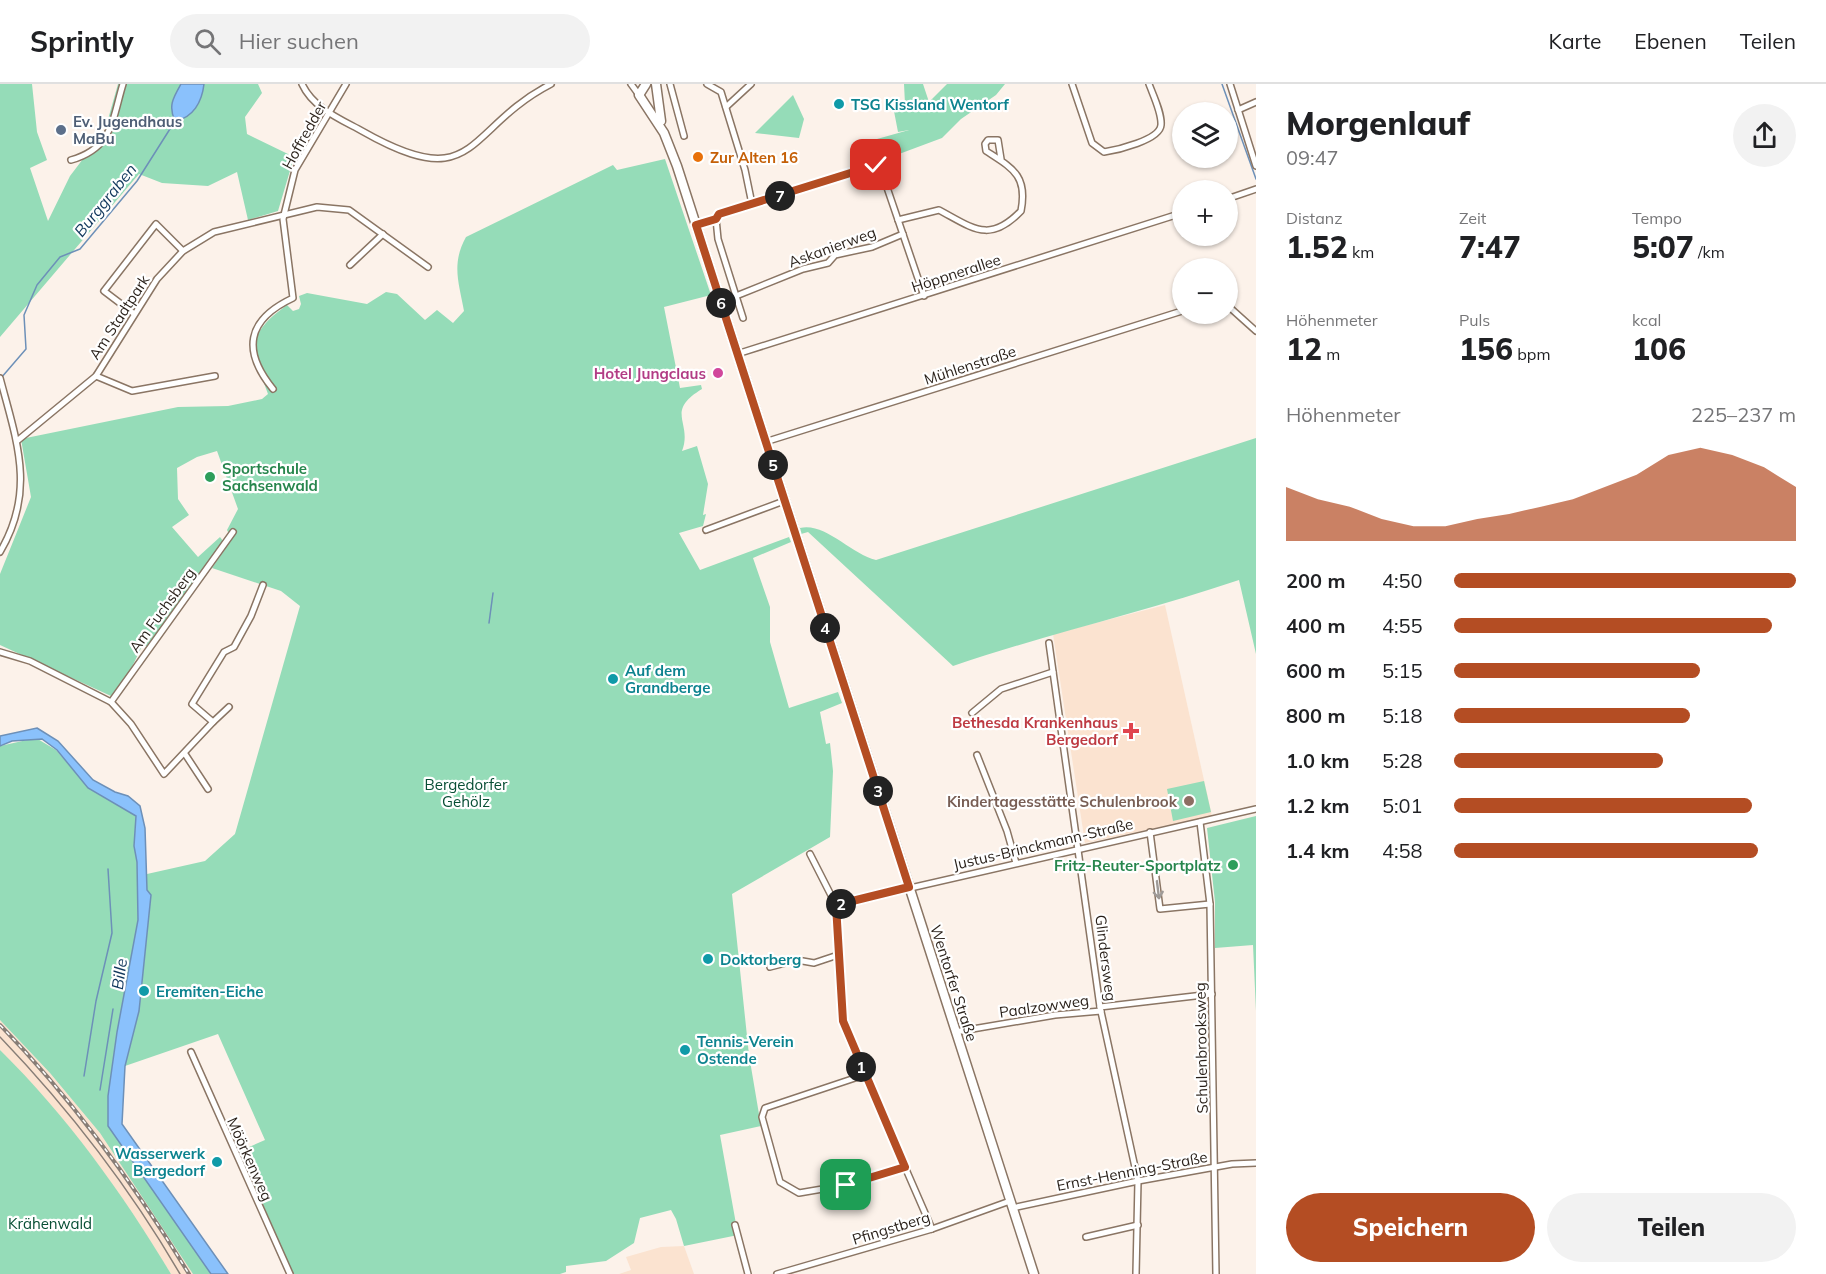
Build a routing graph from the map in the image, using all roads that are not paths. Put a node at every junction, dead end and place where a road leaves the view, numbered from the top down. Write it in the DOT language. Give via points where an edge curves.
graph roads {
  1 [pos="123,84"];
  2 [pos="302,84"];
  3 [pos="346,84"];
  4 [pos="551,84"];
  5 [pos="631,84"];
  6 [pos="670,84"];
  7 [pos="706,84"];
  8 [pos="751,84"];
  9 [pos="1072,84"];
  10 [pos="1149,84"];
  11 [pos="1230,84"];
  12 [pos="652,85"];
  13 [pos="639,95"];
  14 [pos="1236,102"];
  15 [pos="1256,102"];
  16 [pos="726,107"];
  17 [pos="1238,110"];
  18 [pos="329,112"];
  19 [pos="664,133"];
  20 [pos="684,136"];
  21 [pos="1001,159"];
  22 [pos="70,160"];
  23 [pos="1256,166"];
  24 [pos="1256,189"];
  25 [pos="1238,195"];
  26 [pos="752,204"];
  27 [pos="286,215"];
  28 [pos="1172,216"];
  29 [pos="716,219"];
  30 [pos="898,220"];
  31 [pos="696,225"];
  32 [pos="384,234"];
  33 [pos="903,234"];
  34 [pos="183,251"];
  35 [pos="350,265"];
  36 [pos="428,267"];
  37 [pos="735,296"];
  38 [pos="924,296"];
  39 [pos="133,313"];
  40 [pos="1172,314"];
  41 [pos="1238,315"];
  42 [pos="742,318"];
  43 [pos="1256,331"];
  44 [pos="737,354"];
  45 [pos="96,376"];
  46 [pos="214,376"];
  47 [pos="1,380"];
  48 [pos="273,389"];
  49 [pos="17,441"];
  50 [pos="765,442"];
  51 [pos="784,501"];
  52 [pos="706,530"];
  53 [pos="233,532"];
  54 [pos="0,552"];
  55 [pos="264,585"];
  56 [pos="1049,643"];
  57 [pos="0,652"];
  58 [pos="1053,672"];
  59 [pos="111,702"];
  60 [pos="229,707"];
  61 [pos="972,713"];
  62 [pos="213,722"];
  63 [pos="185,754"];
  64 [pos="977,755"];
  65 [pos="208,789"];
  66 [pos="1256,809"];
  67 [pos="1200,822"];
  68 [pos="1150,832"];
  69 [pos="1080,848"];
  70 [pos="810,854"];
  71 [pos="1016,863"];
  72 [pos="909,887"];
  73 [pos="1210,904"];
  74 [pos="836,905"];
  75 [pos="838,956"];
  76 [pos="770,967"];
  77 [pos="1212,994"];
  78 [pos="1100,1009"];
  79 [pos="955,1032"];
  80 [pos="190,1052"];
  81 [pos="864,1075"];
  82 [pos="1256,1163"];
  83 [pos="905,1167"];
  84 [pos="1215,1167"];
  85 [pos="1138,1181"];
  86 [pos="1011,1205"];
  87 [pos="735,1225"];
  88 [pos="1138,1225"];
  89 [pos="932,1229"];
  90 [pos="1086,1237"];
  91 [pos="290,1274"];
  92 [pos="748,1274"];
  93 [pos="777,1274"];
  94 [pos="1034,1274"];
  95 [pos="1136,1274"];
  96 [pos="1216,1274"];
  1 -- 22 [label="street" via="108,137 94,149"];
  2 -- 18 [label="street" via="315,103"];
  3 -- 18 [label="street, Hoffredder"];
  4 -- 18 [label="street" via="454,157 426,158 395,150"];
  5 -- 13 [label="street"];
  6 -- 20 [label="street"];
  7 -- 16 [label="street" via="721,93"];
  8 -- 16 [label="street"];
  9 -- 10 [label="street" via="1092,143 1104,152 1158,132 1161,125"];
  11 -- 14 [label="street"];
  12 -- 13 [label="main road"];
  12 -- 19 [label="main road"];
  13 -- 19 [label="main road"];
  15 -- 17 [label="street"];
  16 -- 26 [label="street"];
  17 -- 23 [label="street"];
  18 -- 27 [label="street, Hoffredder" via="295,170"];
  19 -- 31 [label="main road, Wentorfer Straße"];
  21 -- 30 [label="street" via="1016,172 1023,197 1021,211 1005,227 979,231 939,210"];
  24 -- 25 [label="street"];
  26 -- 29 [label="street" via="719,214"];
  26 -- 30 [label="street" via="876,165"];
  27 -- 32 [label="street, Am Stadtpark" via="317,207 350,210"];
  27 -- 34 [label="street, Am Stadtpark" via="214,232"];
  27 -- 48 [label="street, Hoffredder" via="285,241 293,298 259,324 251,344 256,367"];
  28 -- 38 [label="street, Höppnerallee"];
  29 -- 31 [label="street"];
  29 -- 37 [label="street"];
  30 -- 33 [label="street"];
  31 -- 44 [label="main road, Wentorfer Straße"];
  32 -- 35 [label="street"];
  32 -- 36 [label="street, Am Stadtpark"];
  33 -- 37 [label="street, Askanierweg" via="872,247 835,255 828,263"];
  33 -- 38 [label="street"];
  34 -- 39 [label="street, Am Stadtpark"];
  34 -- 39 [label="street" via="156,224 104,291"];
  37 -- 42 [label="street"];
  38 -- 44 [label="street, Höppnerallee"];
  39 -- 45 [label="street, Am Stadtpark"];
  40 -- 50 [label="street, Mühlenstraße"];
  41 -- 43 [label="street"];
  44 -- 50 [label="main road, Wentorfer Straße"];
  45 -- 46 [label="street" via="132,392"];
  45 -- 49 [label="street, Am Stadtpark"];
  47 -- 49 [label="street"];
  49 -- 54 [label="street" via="22,495 11,534"];
  50 -- 51 [label="main road, Wentorfer Straße"];
  51 -- 52 [label="street"];
  51 -- 72 [label="main road, Wentorfer Straße"];
  53 -- 59 [label="street, Am Fuchsberg"];
  55 -- 62 [label="street" via="234,647 224,652 192,704"];
  56 -- 58 [label="street, Glindersweg"];
  57 -- 59 [label="street" via="30,662"];
  58 -- 61 [label="street" via="1001,689"];
  58 -- 69 [label="street, Glindersweg"];
  59 -- 63 [label="street" via="131,724 164,774"];
  60 -- 62 [label="street"];
  62 -- 63 [label="street"];
  63 -- 65 [label="street"];
  64 -- 71 [label="street"];
  66 -- 67 [label="street, Justus-Brinckmann-Straße"];
  67 -- 68 [label="street, Justus-Brinckmann-Straße"];
  67 -- 73 [label="street, Schulenbrooksweg"];
  68 -- 69 [label="street, Justus-Brinckmann-Straße"];
  68 -- 73 [label="street, one-way" via="1160,909"];
  69 -- 71 [label="street, Justus-Brinckmann-Straße"];
  69 -- 78 [label="street, Glindersweg"];
  70 -- 74 [label="street"];
  71 -- 72 [label="street, Justus-Brinckmann-Straße"];
  72 -- 74 [label="street, Justus-Brinckmann-Straße"];
  72 -- 79 [label="main road, Wentorfer Straße"];
  73 -- 77 [label="street, Schulenbrooksweg"];
  74 -- 75 [label="street"];
  75 -- 76 [label="street" via="814,963 797,960"];
  75 -- 81 [label="street" via="843,1021"];
  77 -- 78 [label="street, Paalzowweg"];
  77 -- 84 [label="street, Schulenbrooksweg"];
  78 -- 79 [label="street, Paalzowweg"];
  78 -- 85 [label="street, Glindersweg"];
  79 -- 86 [label="main road, Wentorfer Straße"];
  80 -- 91 [label="street, Möörkenweg"];
  81 -- 83 [label="street"];
  81 -- 83 [label="street" via="765,1108 762,1117 780,1182 799,1193 846,1185"];
  82 -- 84 [label="street, Ernst-Henning-Straße"];
  83 -- 89 [label="street"];
  84 -- 85 [label="street, Ernst-Henning-Straße"];
  84 -- 96 [label="street, Schulenbrooksweg"];
  85 -- 86 [label="street, Ernst-Henning-Straße"];
  85 -- 88 [label="street, Glindersweg"];
  86 -- 89 [label="street, Pfingstberg"];
  86 -- 94 [label="main road, Wentorfer Straße"];
  87 -- 92 [label="street"];
  88 -- 90 [label="street"];
  88 -- 95 [label="street, Glindersweg"];
  89 -- 93 [label="street, Pfingstberg"];
}
